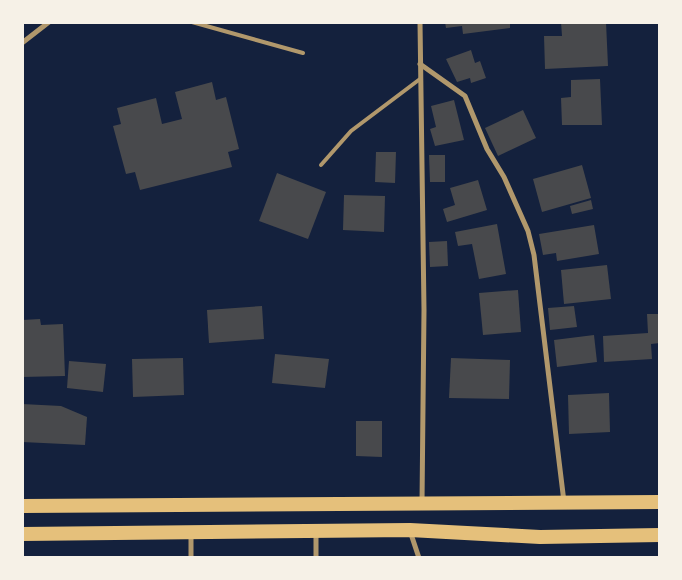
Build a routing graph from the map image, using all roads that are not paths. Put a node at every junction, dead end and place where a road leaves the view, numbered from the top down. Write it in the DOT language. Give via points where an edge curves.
graph roads {
  1 [pos="49,22"];
  2 [pos="192,22"];
  3 [pos="420,22"];
  4 [pos="22,43"];
  5 [pos="303,52"];
  6 [pos="420,64"];
  7 [pos="420,79"];
  8 [pos="321,165"];
  9 [pos="660,502"];
  10 [pos="422,503"];
  11 [pos="564,503"];
  12 [pos="22,506"];
  13 [pos="410,530"];
  14 [pos="316,531"];
  15 [pos="191,532"];
  16 [pos="22,534"];
  17 [pos="660,535"];
  18 [pos="191,558"];
  19 [pos="316,558"];
  20 [pos="419,558"];
  1 -- 4 [label="street"];
  2 -- 5 [label="lane"];
  3 -- 6 [label="street"];
  6 -- 7 [label="street"];
  6 -- 11 [label="street" via="465,96 528,231 534,255"];
  7 -- 8 [label="lane" via="351,132"];
  7 -- 10 [label="street" via="424,310"];
  9 -- 11 [label="highway"];
  10 -- 11 [label="highway"];
  10 -- 12 [label="highway"];
  13 -- 14 [label="highway"];
  13 -- 17 [label="highway" via="540,537"];
  13 -- 20 [label="street"];
  14 -- 15 [label="highway"];
  14 -- 19 [label="street"];
  15 -- 16 [label="highway"];
  15 -- 18 [label="street"];
}
